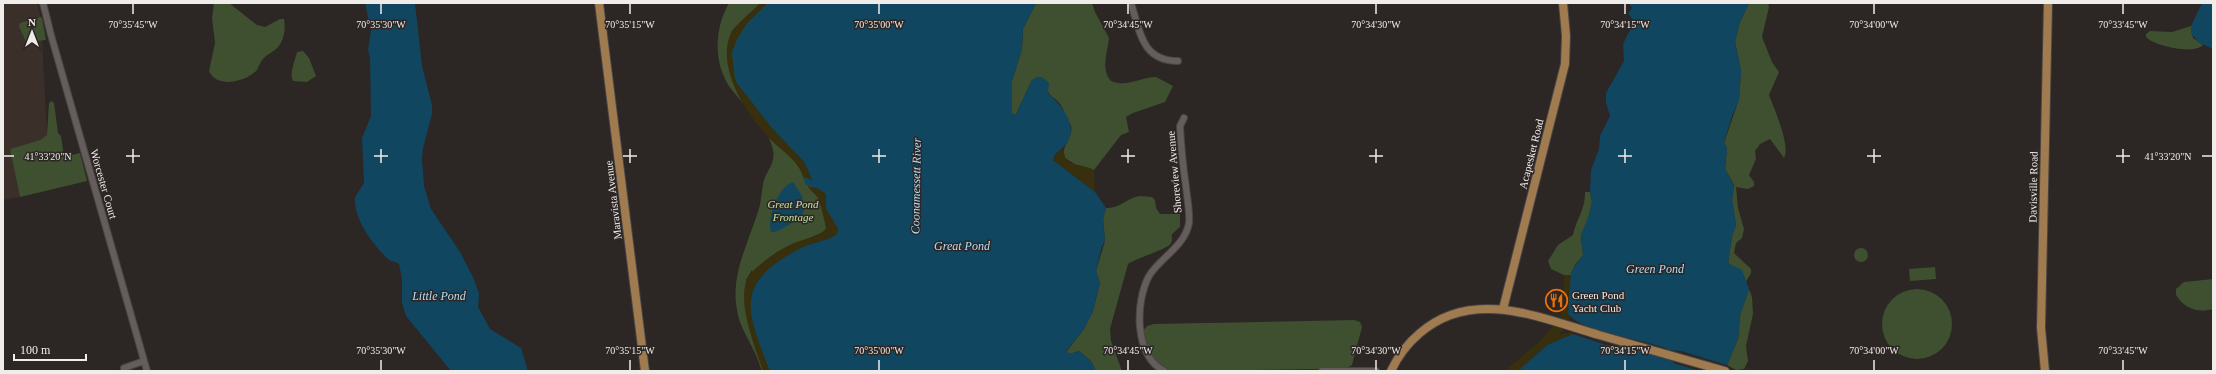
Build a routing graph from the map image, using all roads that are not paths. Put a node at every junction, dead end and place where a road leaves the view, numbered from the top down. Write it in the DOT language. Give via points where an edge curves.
graph roads {
  1 [pos="44,3"];
  2 [pos="599,3"];
  3 [pos="1131,3"];
  4 [pos="1563,3"];
  5 [pos="2048,3"];
  6 [pos="1178,61"];
  7 [pos="1184,118"];
  8 [pos="1503,309"];
  9 [pos="144,361"];
  10 [pos="124,369"];
  11 [pos="146,371"];
  12 [pos="644,371"];
  13 [pos="1164,371"];
  14 [pos="1322,371"];
  15 [pos="1376,371"];
  16 [pos="1391,371"];
  17 [pos="1725,371"];
  18 [pos="2045,371"];
  1 -- 9 [label="street, Worcester Court"];
  2 -- 12 [label="main road, Maravista Avenue"];
  3 -- 6 [label="street" via="1143,42 1150,51 1160,59"];
  4 -- 8 [label="main road, Acapesket Road" via="1565,64"];
  5 -- 18 [label="main road, Davisville Road" via="2041,328"];
  7 -- 13 [label="street, Shoreview Avenue" via="1180,126 1188,225 1180,241 1150,276 1141,307 1141,331 1146,349 1156,365"];
  8 -- 16 [label="main road" via="1465,310 1435,322 1409,344"];
  8 -- 17 [label="main road"];
  9 -- 10 [label="street"];
  9 -- 11 [label="street, Worcester Court"];
  14 -- 15 [label="street"];
}
